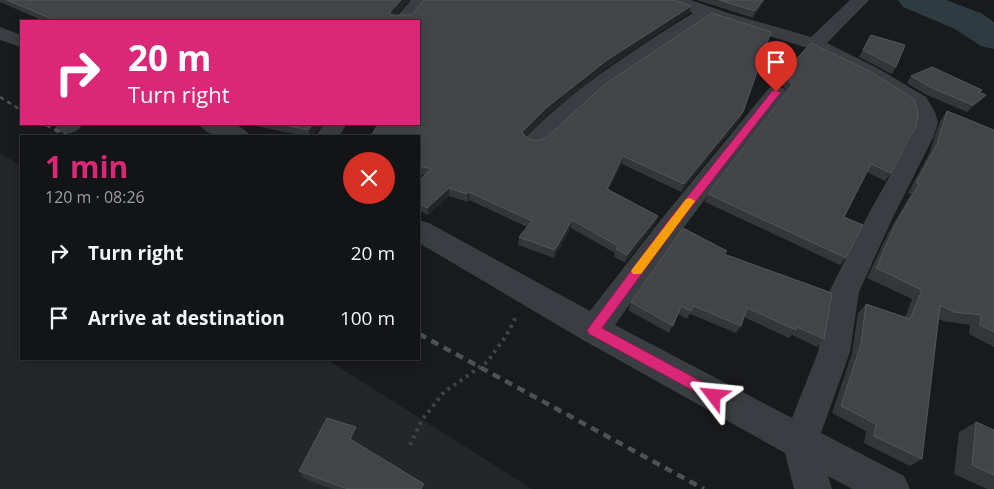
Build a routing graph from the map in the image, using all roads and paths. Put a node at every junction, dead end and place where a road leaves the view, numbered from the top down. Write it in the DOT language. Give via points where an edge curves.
graph roads {
  1 [pos="420,0"];
  2 [pos="674,0"];
  3 [pos="860,0"];
  4 [pos="706,12"];
  5 [pos="403,20"];
  6 [pos="0,33"];
  7 [pos="20,41"];
  8 [pos="815,44"];
  9 [pos="776,92"];
  10 [pos="918,102"];
  11 [pos="944,113"];
  12 [pos="212,125"];
  13 [pos="237,135"];
  14 [pos="536,140"];
  15 [pos="420,231"];
  16 [pos="528,292"];
  17 [pos="594,330"];
  18 [pos="800,442"];
  19 [pos="410,445"];
  20 [pos="813,489"];
  21 [pos="891,489"];
  1 -- 5 [label="street"];
  2 -- 4 [label="street"];
  3 -- 8 [label="street"];
  4 -- 8 [label="street"];
  4 -- 14 [label="street" via="627,63 572,104"];
  6 -- 7 [label="street"];
  8 -- 10 [label="street" via="874,74"];
  9 -- 17 [label="street"];
  10 -- 11 [label="street"];
  10 -- 18 [label="street" via="927,122 923,136 844,292 834,352"];
  12 -- 13 [label="street"];
  15 -- 16 [label="street"];
  16 -- 17 [label="street"];
  16 -- 19 [label="path" via="506,336 487,362 444,392 422,420"];
  17 -- 18 [label="street"];
  18 -- 20 [label="street"];
  18 -- 21 [label="street"];
}
